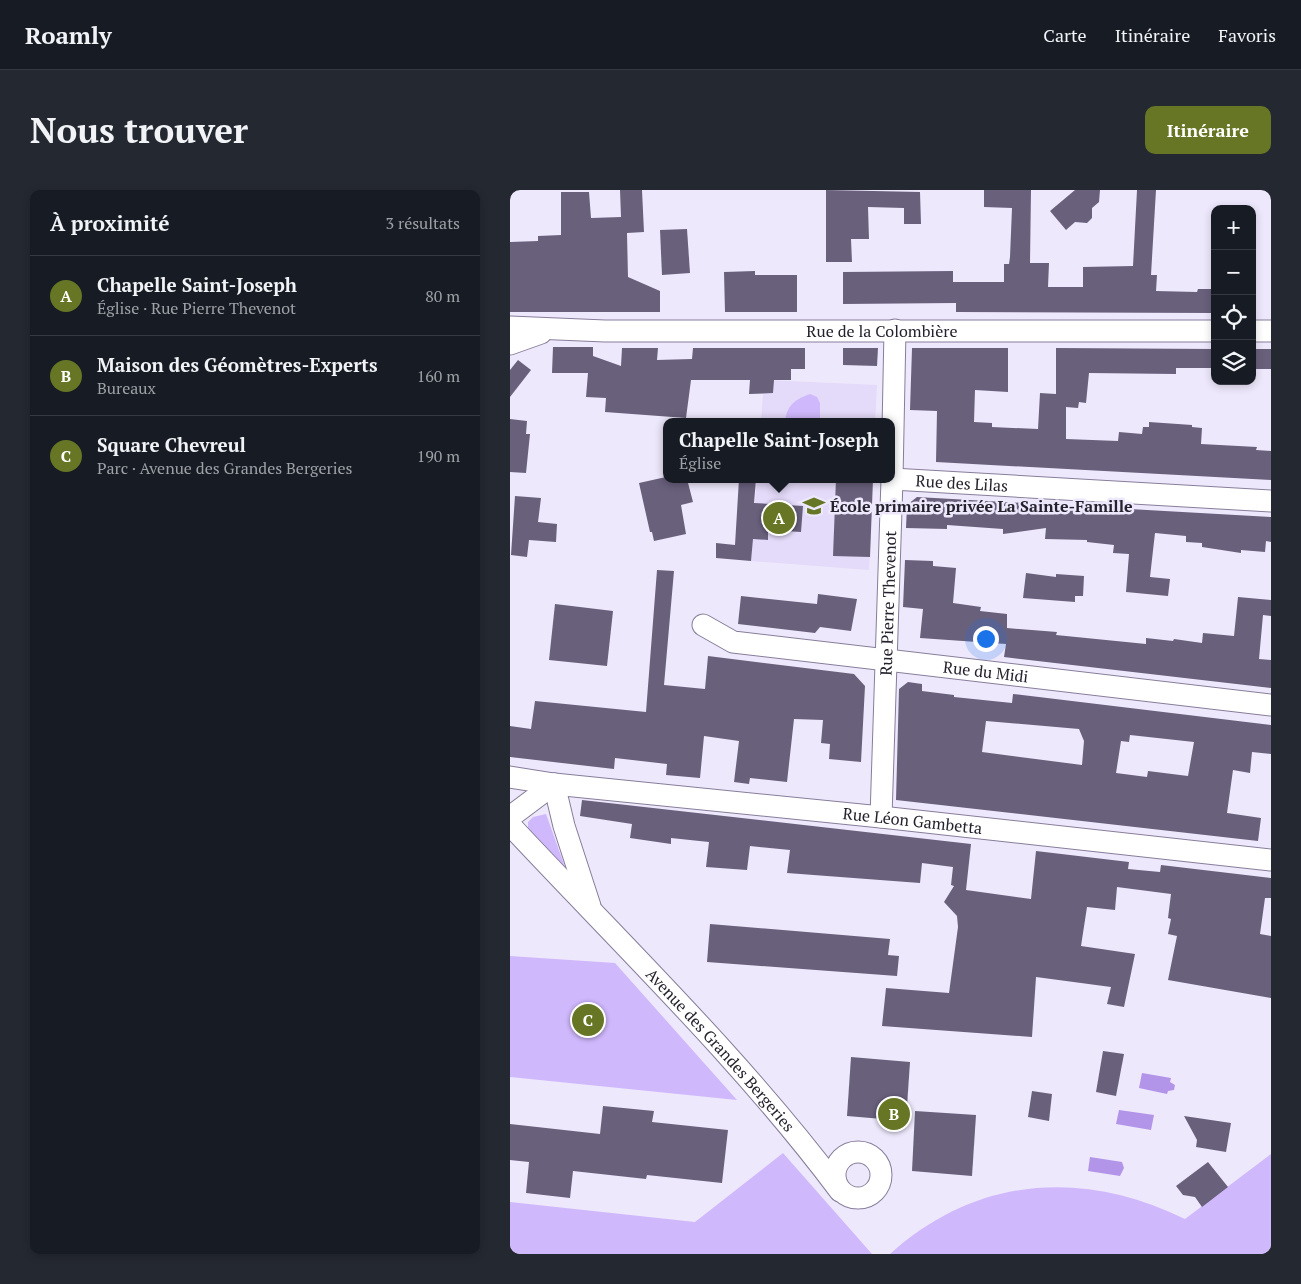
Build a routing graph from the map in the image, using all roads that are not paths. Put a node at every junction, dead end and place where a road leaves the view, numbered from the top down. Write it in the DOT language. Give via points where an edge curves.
graph roads {
  1 [pos="510,327"];
  2 [pos="551,330"];
  3 [pos="894,330"];
  4 [pos="1211,331"];
  5 [pos="1256,331"];
  6 [pos="1271,331"];
  7 [pos="510,344"];
  8 [pos="893,418"];
  9 [pos="895,479"];
  10 [pos="892,483"];
  11 [pos="1271,501"];
  12 [pos="703,625"];
  13 [pos="887,659"];
  14 [pos="1271,706"];
  15 [pos="510,777"];
  16 [pos="554,784"];
  17 [pos="510,817"];
  18 [pos="881,817"];
  19 [pos="510,825"];
  20 [pos="1271,860"];
  21 [pos="592,913"];
  22 [pos="840,1191"];
  1 -- 2 [label="street, Rue de la Colombière"];
  2 -- 3 [label="street, Rue de la Colombière"];
  2 -- 7 [label="street, Rue de la Colombière"];
  3 -- 4 [label="street, Rue de la Colombière"];
  3 -- 8 [label="street, Rue Pierre Thevenot"];
  5 -- 6 [label="street"];
  9 -- 11 [label="street, Rue des Lilas"];
  10 -- 13 [label="street, Rue Pierre Thevenot"];
  12 -- 13 [label="street, Rue du Midi" via="733,642"];
  13 -- 14 [label="street, Rue du Midi"];
  13 -- 18 [label="street, Rue Pierre Thevenot"];
  15 -- 16 [label="street, Rue Léon Gambetta"];
  16 -- 17 [label="street"];
  16 -- 18 [label="street, Rue Léon Gambetta"];
  16 -- 21 [label="street, Avenue des Grandes Bergeries"];
  18 -- 20 [label="street, Rue Léon Gambetta"];
  19 -- 21 [label="street, Avenue des Grandes Bergeries"];
  21 -- 22 [label="street, Avenue des Grandes Bergeries" via="804,1142"];
}
